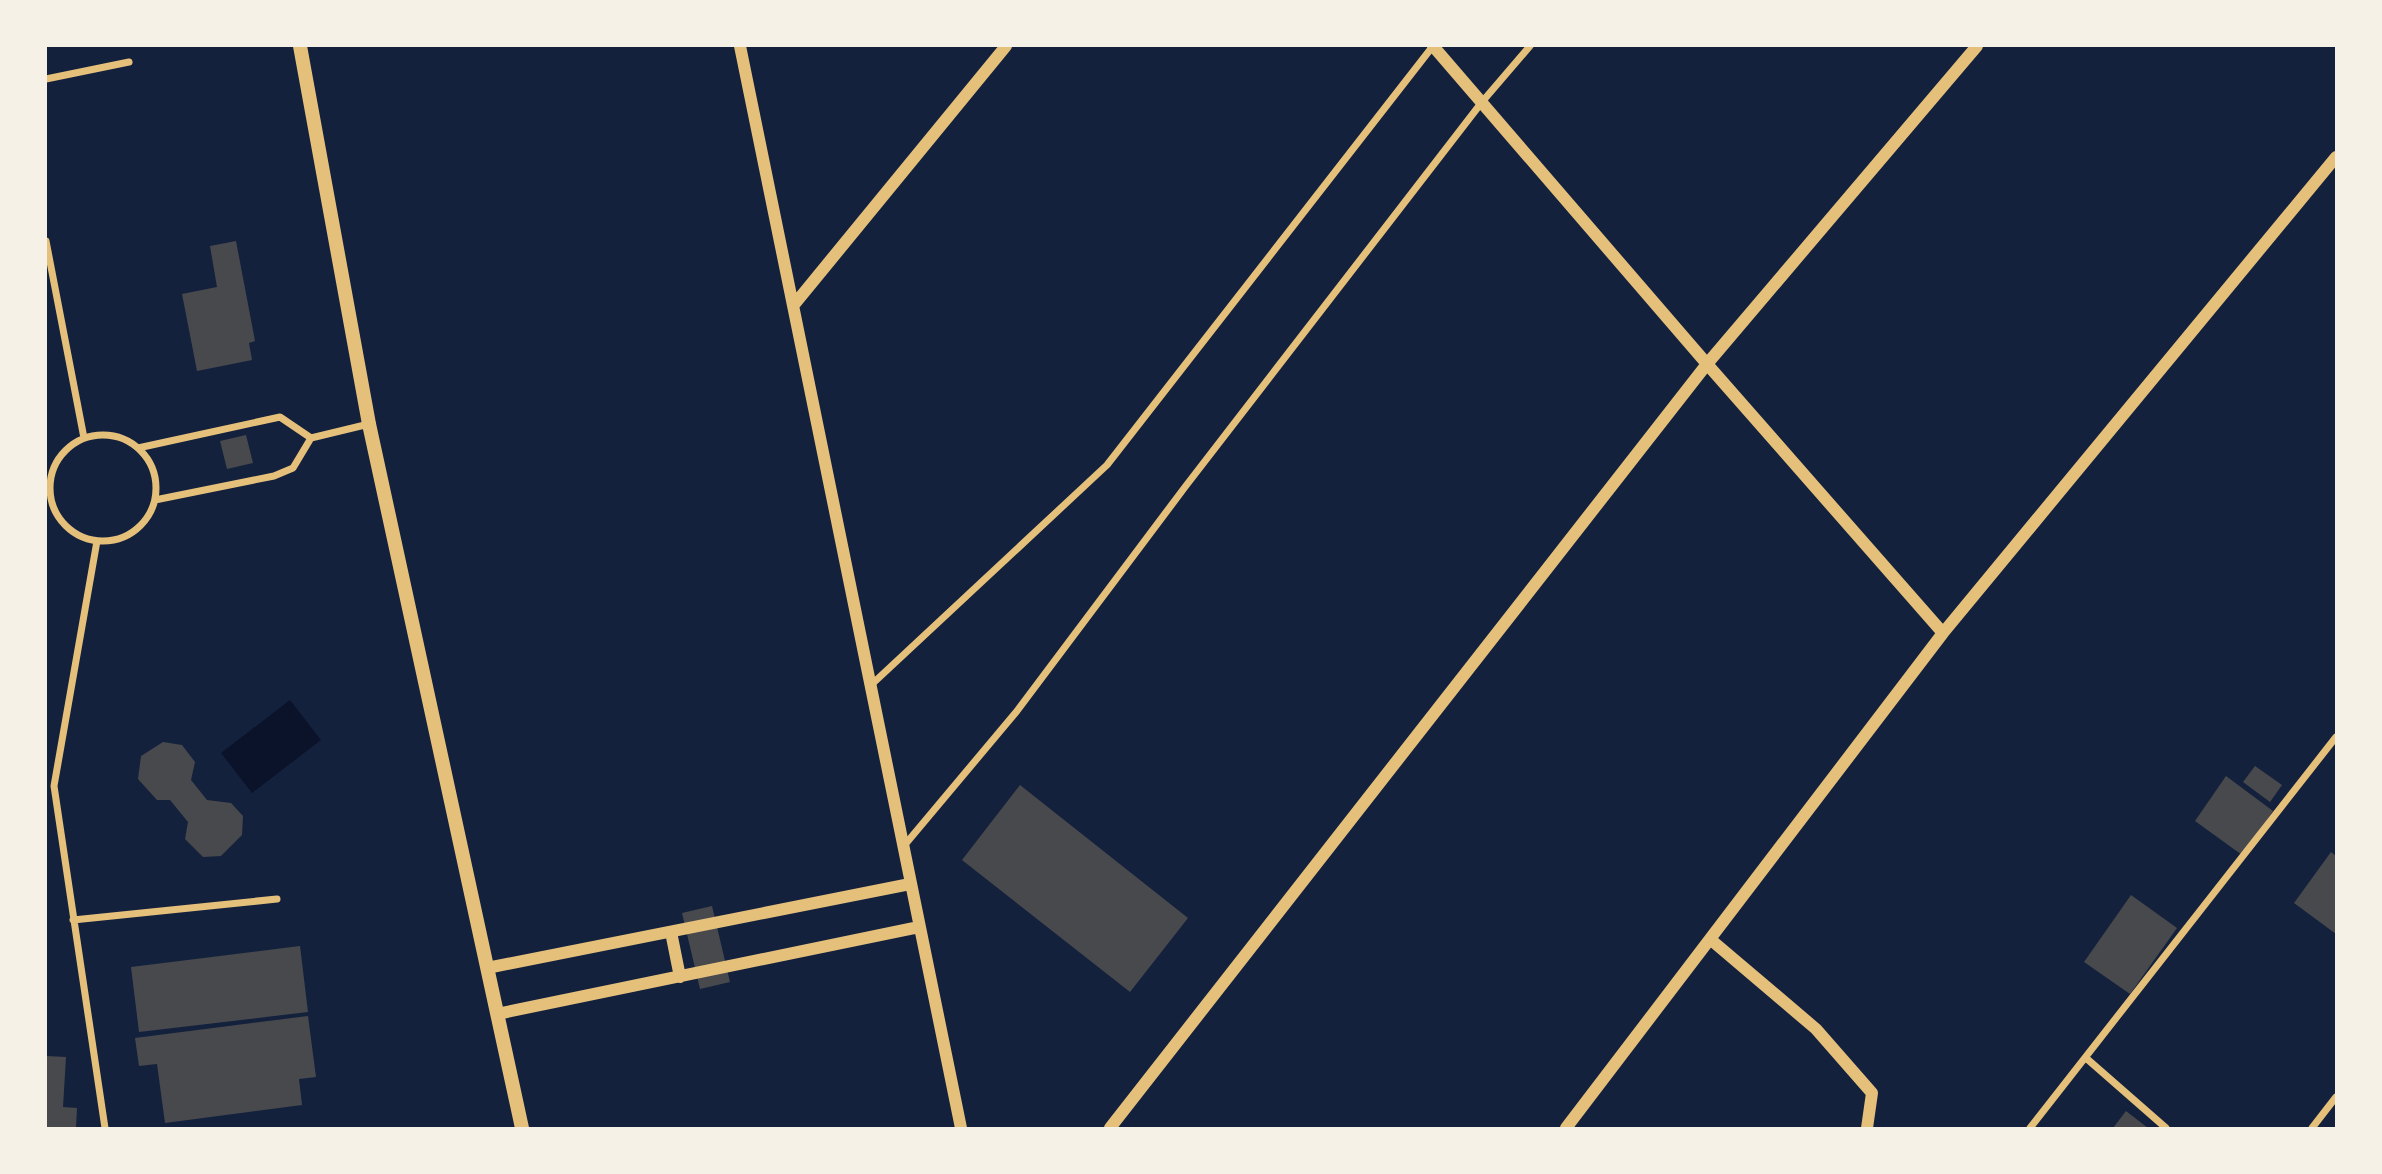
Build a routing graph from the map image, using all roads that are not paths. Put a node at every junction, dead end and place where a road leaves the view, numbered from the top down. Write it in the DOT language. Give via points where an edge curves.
graph roads {
  1 [pos="300,46"];
  2 [pos="740,46"];
  3 [pos="1006,46"];
  4 [pos="1433,46"];
  5 [pos="1530,46"];
  6 [pos="1977,46"];
  7 [pos="129,62"];
  8 [pos="46,79"];
  9 [pos="1482,102"];
  10 [pos="2336,158"];
  11 [pos="46,241"];
  12 [pos="793,306"];
  13 [pos="1707,365"];
  14 [pos="369,424"];
  15 [pos="84,438"];
  16 [pos="311,439"];
  17 [pos="138,448"];
  18 [pos="155,500"];
  19 [pos="97,541"];
  20 [pos="1943,633"];
  21 [pos="870,686"];
  22 [pos="2336,737"];
  23 [pos="903,847"];
  24 [pos="910,884"];
  25 [pos="277,899"];
  26 [pos="73,920"];
  27 [pos="919,927"];
  28 [pos="671,932"];
  29 [pos="1710,939"];
  30 [pos="486,968"];
  31 [pos="680,977"];
  32 [pos="497,1014"];
  33 [pos="2086,1058"];
  34 [pos="2336,1097"];
  35 [pos="105,1129"];
  36 [pos="523,1129"];
  37 [pos="961,1129"];
  38 [pos="1110,1129"];
  39 [pos="1566,1129"];
  40 [pos="1867,1129"];
  41 [pos="2030,1129"];
  42 [pos="2166,1129"];
  43 [pos="2312,1129"];
  1 -- 14 [label="main road"];
  2 -- 12 [label="street"];
  3 -- 12 [label="street"];
  4 -- 9 [label="street"];
  4 -- 21 [label="street" via="1107,465"];
  5 -- 9 [label="street"];
  6 -- 13 [label="street"];
  7 -- 8 [label="street"];
  9 -- 13 [label="street"];
  9 -- 23 [label="street" via="1017,711"];
  10 -- 20 [label="street"];
  11 -- 15 [label="street"];
  12 -- 21 [label="street"];
  13 -- 20 [label="street"];
  13 -- 38 [label="street"];
  14 -- 16 [label="street"];
  14 -- 30 [label="main road"];
  15 -- 17 [label="street" via="103,434"];
  15 -- 19 [label="street" via="58,460 51,494 55,512 66,526"];
  16 -- 17 [label="street" via="281,417"];
  16 -- 18 [label="street" via="293,468 274,476"];
  17 -- 18 [label="street" via="156,481"];
  18 -- 19 [label="street" via="134,532 116,540"];
  19 -- 26 [label="street" via="54,786"];
  20 -- 29 [label="street"];
  21 -- 23 [label="street"];
  22 -- 33 [label="street"];
  23 -- 24 [label="street"];
  24 -- 27 [label="street"];
  24 -- 28 [label="street"];
  25 -- 26 [label="street"];
  26 -- 35 [label="street"];
  27 -- 31 [label="street"];
  27 -- 37 [label="street"];
  28 -- 30 [label="street"];
  28 -- 31 [label="street"];
  29 -- 39 [label="street"];
  29 -- 40 [label="street" via="1816,1029 1872,1093"];
  30 -- 32 [label="main road"];
  31 -- 32 [label="street"];
  32 -- 36 [label="main road"];
  33 -- 41 [label="street"];
  33 -- 42 [label="street"];
  34 -- 43 [label="street"];
}
